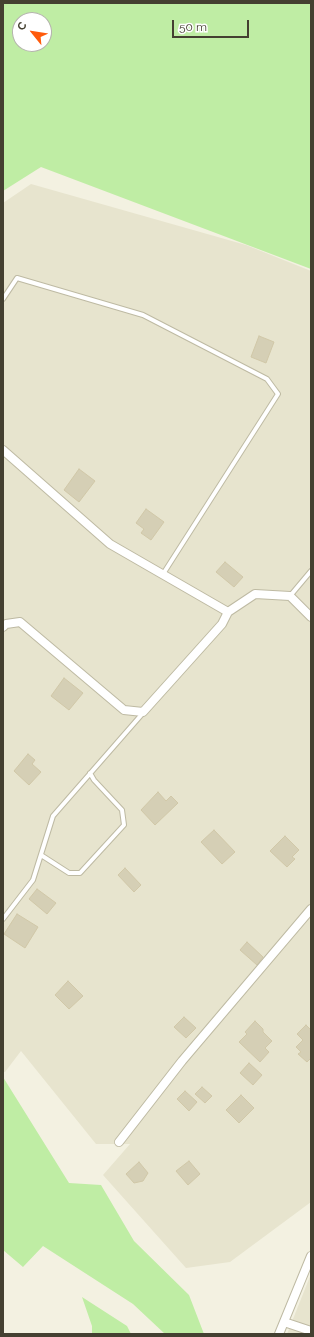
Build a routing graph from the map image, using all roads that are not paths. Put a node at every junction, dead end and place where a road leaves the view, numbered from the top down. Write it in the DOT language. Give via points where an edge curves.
graph roads {
  1 [pos="3,299"];
  2 [pos="3,450"];
  3 [pos="311,571"];
  4 [pos="163,574"];
  5 [pos="290,596"];
  6 [pos="228,612"];
  7 [pos="311,617"];
  8 [pos="3,627"];
  9 [pos="143,712"];
  10 [pos="90,773"];
  11 [pos="41,855"];
  12 [pos="311,909"];
  13 [pos="3,919"];
  14 [pos="119,1142"];
  15 [pos="311,1256"];
  16 [pos="284,1322"];
  17 [pos="311,1331"];
  18 [pos="279,1334"];
  1 -- 4 [label="lane" via="16,278 143,315 267,379 278,394"];
  2 -- 4 [label="street" via="110,544"];
  3 -- 5 [label="lane"];
  4 -- 6 [label="street"];
  5 -- 6 [label="street" via="255,594"];
  5 -- 7 [label="street"];
  6 -- 9 [label="street" via="222,624"];
  8 -- 9 [label="street" via="6,624 20,622 124,710"];
  9 -- 10 [label="lane"];
  10 -- 11 [label="lane" via="53,816"];
  10 -- 11 [label="lane" via="122,810 124,824 80,873 69,873"];
  11 -- 13 [label="lane" via="33,880"];
  12 -- 14 [label="street" via="182,1061"];
  15 -- 16 [label="street"];
  16 -- 17 [label="street"];
  16 -- 18 [label="street"];
}
